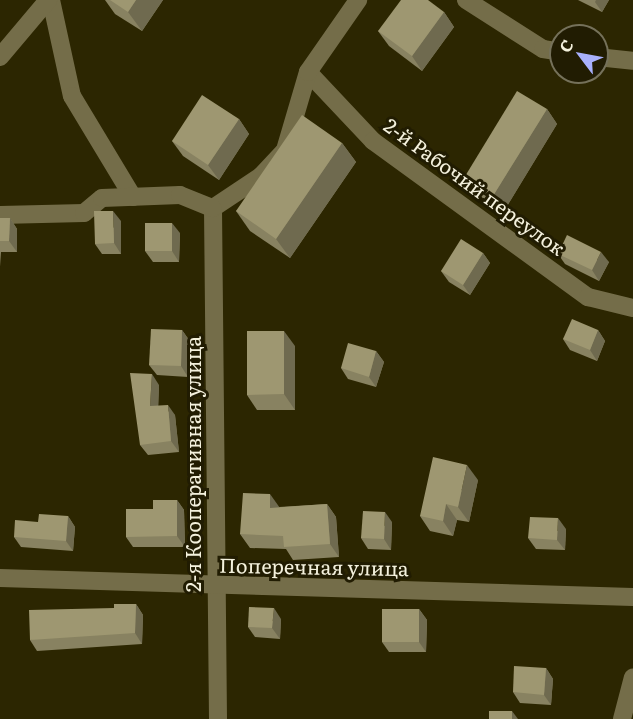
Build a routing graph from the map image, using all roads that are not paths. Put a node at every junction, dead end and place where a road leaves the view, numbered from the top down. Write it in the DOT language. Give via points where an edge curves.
graph roads {
  1 [pos="50,0"];
  2 [pos="358,0"];
  3 [pos="466,0"];
  4 [pos="549,50"];
  5 [pos="0,57"];
  6 [pos="609,58"];
  7 [pos="632,61"];
  8 [pos="308,72"];
  9 [pos="132,197"];
  10 [pos="213,208"];
  11 [pos="0,215"];
  12 [pos="633,308"];
  13 [pos="0,578"];
  14 [pos="214,587"];
  15 [pos="630,596"];
  16 [pos="633,677"];
  17 [pos="218,719"];
  18 [pos="622,719"];
  1 -- 5 [label="street"];
  1 -- 9 [label="street" via="72,96"];
  2 -- 8 [label="street"];
  3 -- 4 [label="street"];
  6 -- 7 [label="street"];
  8 -- 10 [label="street" via="285,150 261,176"];
  8 -- 12 [label="street, 2-й Рабочий переулок" via="373,141 485,223 588,297"];
  9 -- 10 [label="street" via="180,195"];
  9 -- 11 [label="street" via="102,198 84,213"];
  10 -- 14 [label="street, 2-я Кооперативная улица"];
  13 -- 14 [label="street, Поперечная улица"];
  14 -- 15 [label="street, Поперечная улица"];
  14 -- 17 [label="street, 2-я Кооперативная улица"];
  16 -- 18 [label="street"];
}
